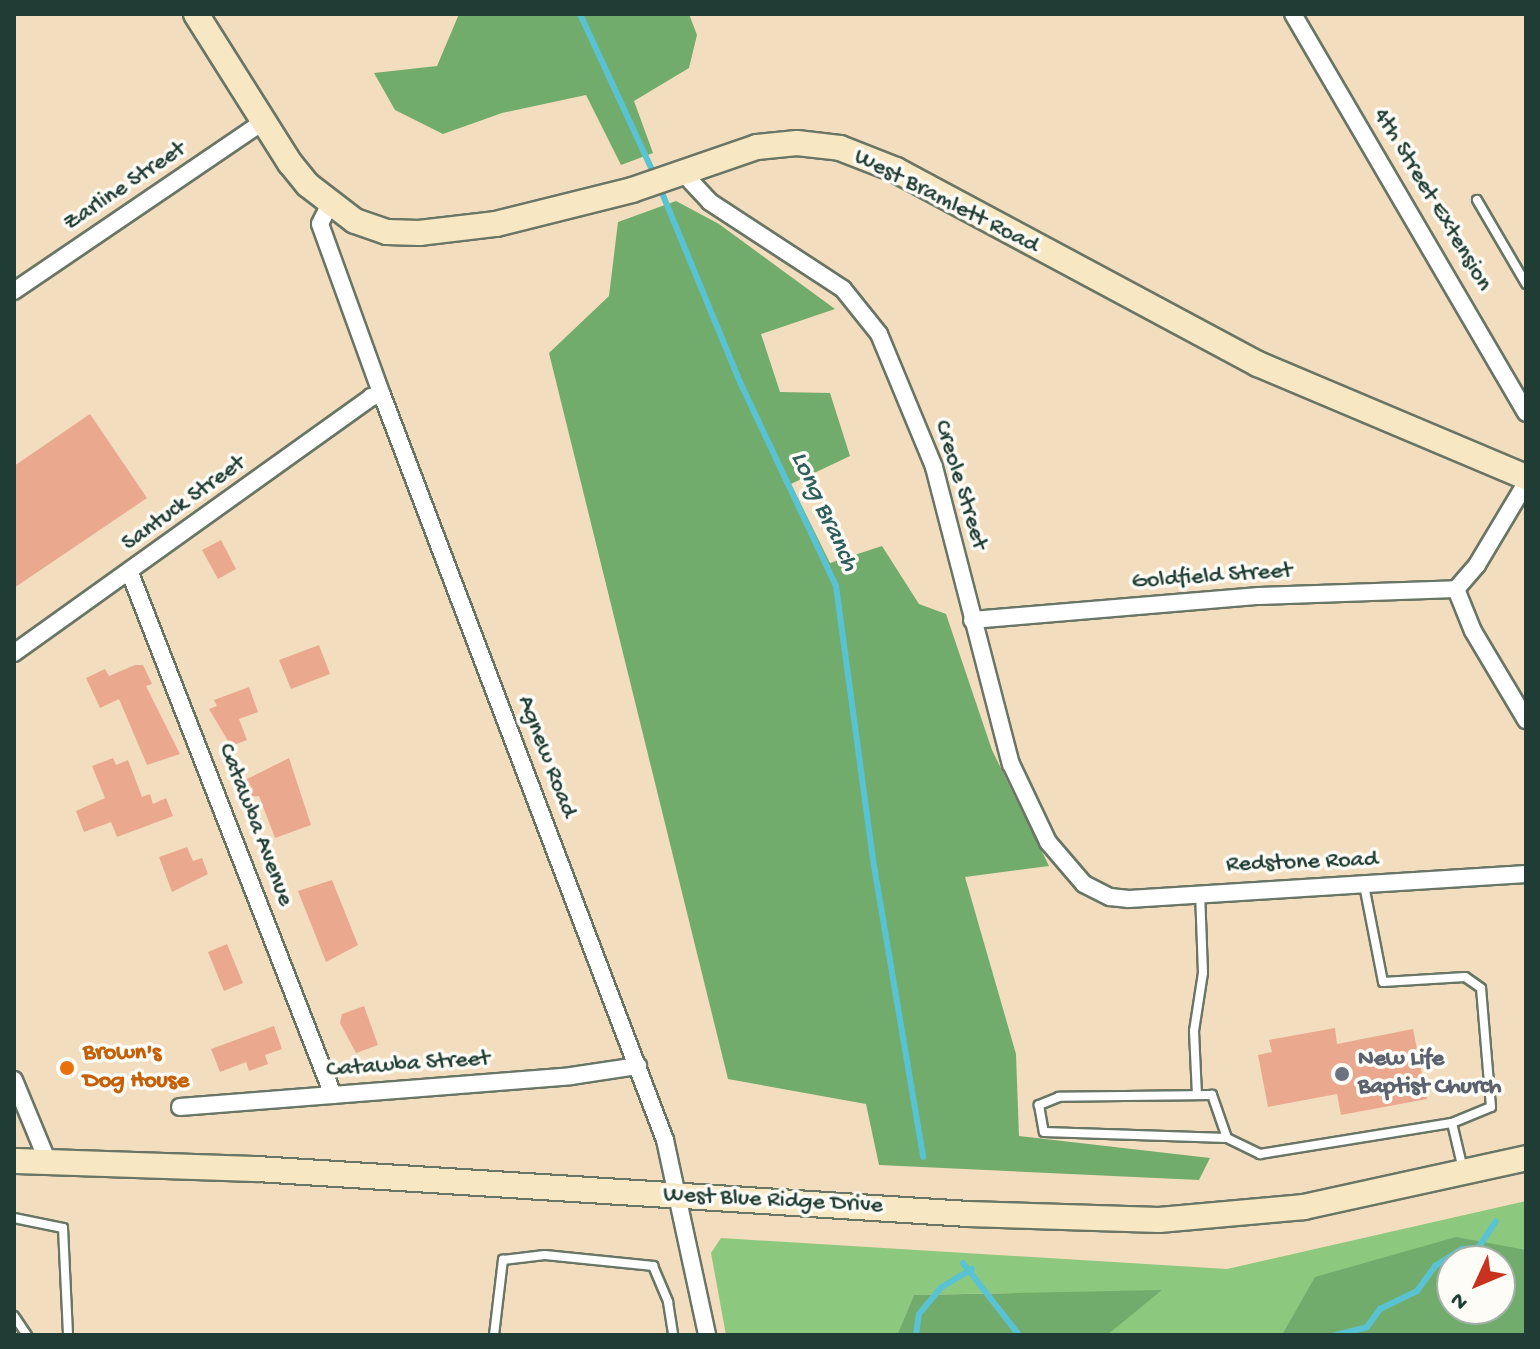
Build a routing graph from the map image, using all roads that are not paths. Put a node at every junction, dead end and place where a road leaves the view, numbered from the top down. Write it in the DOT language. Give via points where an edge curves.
graph roads {
  1 [pos="196,14"];
  2 [pos="1293,14"];
  3 [pos="264,121"];
  4 [pos="678,176"];
  5 [pos="1477,200"];
  6 [pos="330,204"];
  7 [pos="1526,284"];
  8 [pos="14,291"];
  9 [pos="382,395"];
  10 [pos="1526,413"];
  11 [pos="1526,480"];
  12 [pos="130,573"];
  13 [pos="1456,589"];
  14 [pos="972,620"];
  15 [pos="14,653"];
  16 [pos="1526,720"];
  17 [pos="1526,874"];
  18 [pos="1084,884"];
  19 [pos="1364,885"];
  20 [pos="1200,892"];
  21 [pos="638,1066"];
  22 [pos="14,1080"];
  23 [pos="333,1095"];
  24 [pos="1197,1095"];
  25 [pos="180,1107"];
  26 [pos="1452,1123"];
  27 [pos="1227,1138"];
  28 [pos="1526,1158"];
  29 [pos="14,1161"];
  30 [pos="48,1162"];
  31 [pos="1464,1173"];
  32 [pos="678,1195"];
  33 [pos="14,1218"];
  34 [pos="14,1316"];
  35 [pos="26,1335"];
  36 [pos="68,1335"];
  37 [pos="494,1335"];
  38 [pos="673,1335"];
  39 [pos="707,1335"];
  1 -- 3 [label="main road, West Bramlett Road"];
  2 -- 10 [label="street, 4th Street Extension"];
  3 -- 6 [label="main road, West Bramlett Road" via="308,185"];
  3 -- 8 [label="street, Zarline Street"];
  4 -- 6 [label="main road, West Bramlett Road" via="543,215 419,233 387,232 355,221"];
  4 -- 11 [label="main road, West Bramlett Road" via="739,152 777,144 816,144 860,154 1258,364"];
  4 -- 14 [label="street, Creole Street" via="843,289 871,319 934,467"];
  5 -- 7 [label="lane"];
  6 -- 9 [label="street, Agnew Road" via="320,224"];
  9 -- 12 [label="street, Santuck Street" via="371,397"];
  9 -- 21 [label="street, Agnew Road"];
  11 -- 13 [label="street" via="1477,565"];
  12 -- 15 [label="street, Santuck Street"];
  12 -- 23 [label="street, Catawba Avenue"];
  13 -- 14 [label="street, Goldfield Street" via="1259,596"];
  13 -- 16 [label="street" via="1473,631"];
  14 -- 18 [label="street, Creole Street" via="1011,764 1048,842"];
  17 -- 19 [label="street, Redstone Road"];
  18 -- 20 [label="street, Redstone Road" via="1120,899"];
  19 -- 20 [label="street, Redstone Road"];
  19 -- 26 [label="lane" via="1383,982 1465,977 1481,988 1491,1107"];
  20 -- 24 [label="lane" via="1203,973 1194,1031"];
  21 -- 23 [label="street, Catawba Street"];
  21 -- 32 [label="street, Agnew Road"];
  22 -- 30 [label="street"];
  23 -- 25 [label="street, Catawba Street"];
  24 -- 27 [label="lane" via="1212,1095"];
  24 -- 27 [label="lane" via="1059,1097 1039,1105 1044,1132"];
  26 -- 27 [label="lane" via="1260,1154"];
  26 -- 31 [label="lane"];
  28 -- 31 [label="main road, West Blue Ridge Drive"];
  29 -- 30 [label="main road, West Blue Ridge Drive"];
  30 -- 32 [label="main road, West Blue Ridge Drive"];
  31 -- 32 [label="main road, West Blue Ridge Drive" via="1304,1207 1159,1220"];
  32 -- 39 [label="street, Agnew Road"];
  33 -- 36 [label="lane" via="63,1228"];
  34 -- 35 [label="lane"];
  37 -- 38 [label="lane" via="503,1260 545,1255 653,1266 668,1302"];
}
